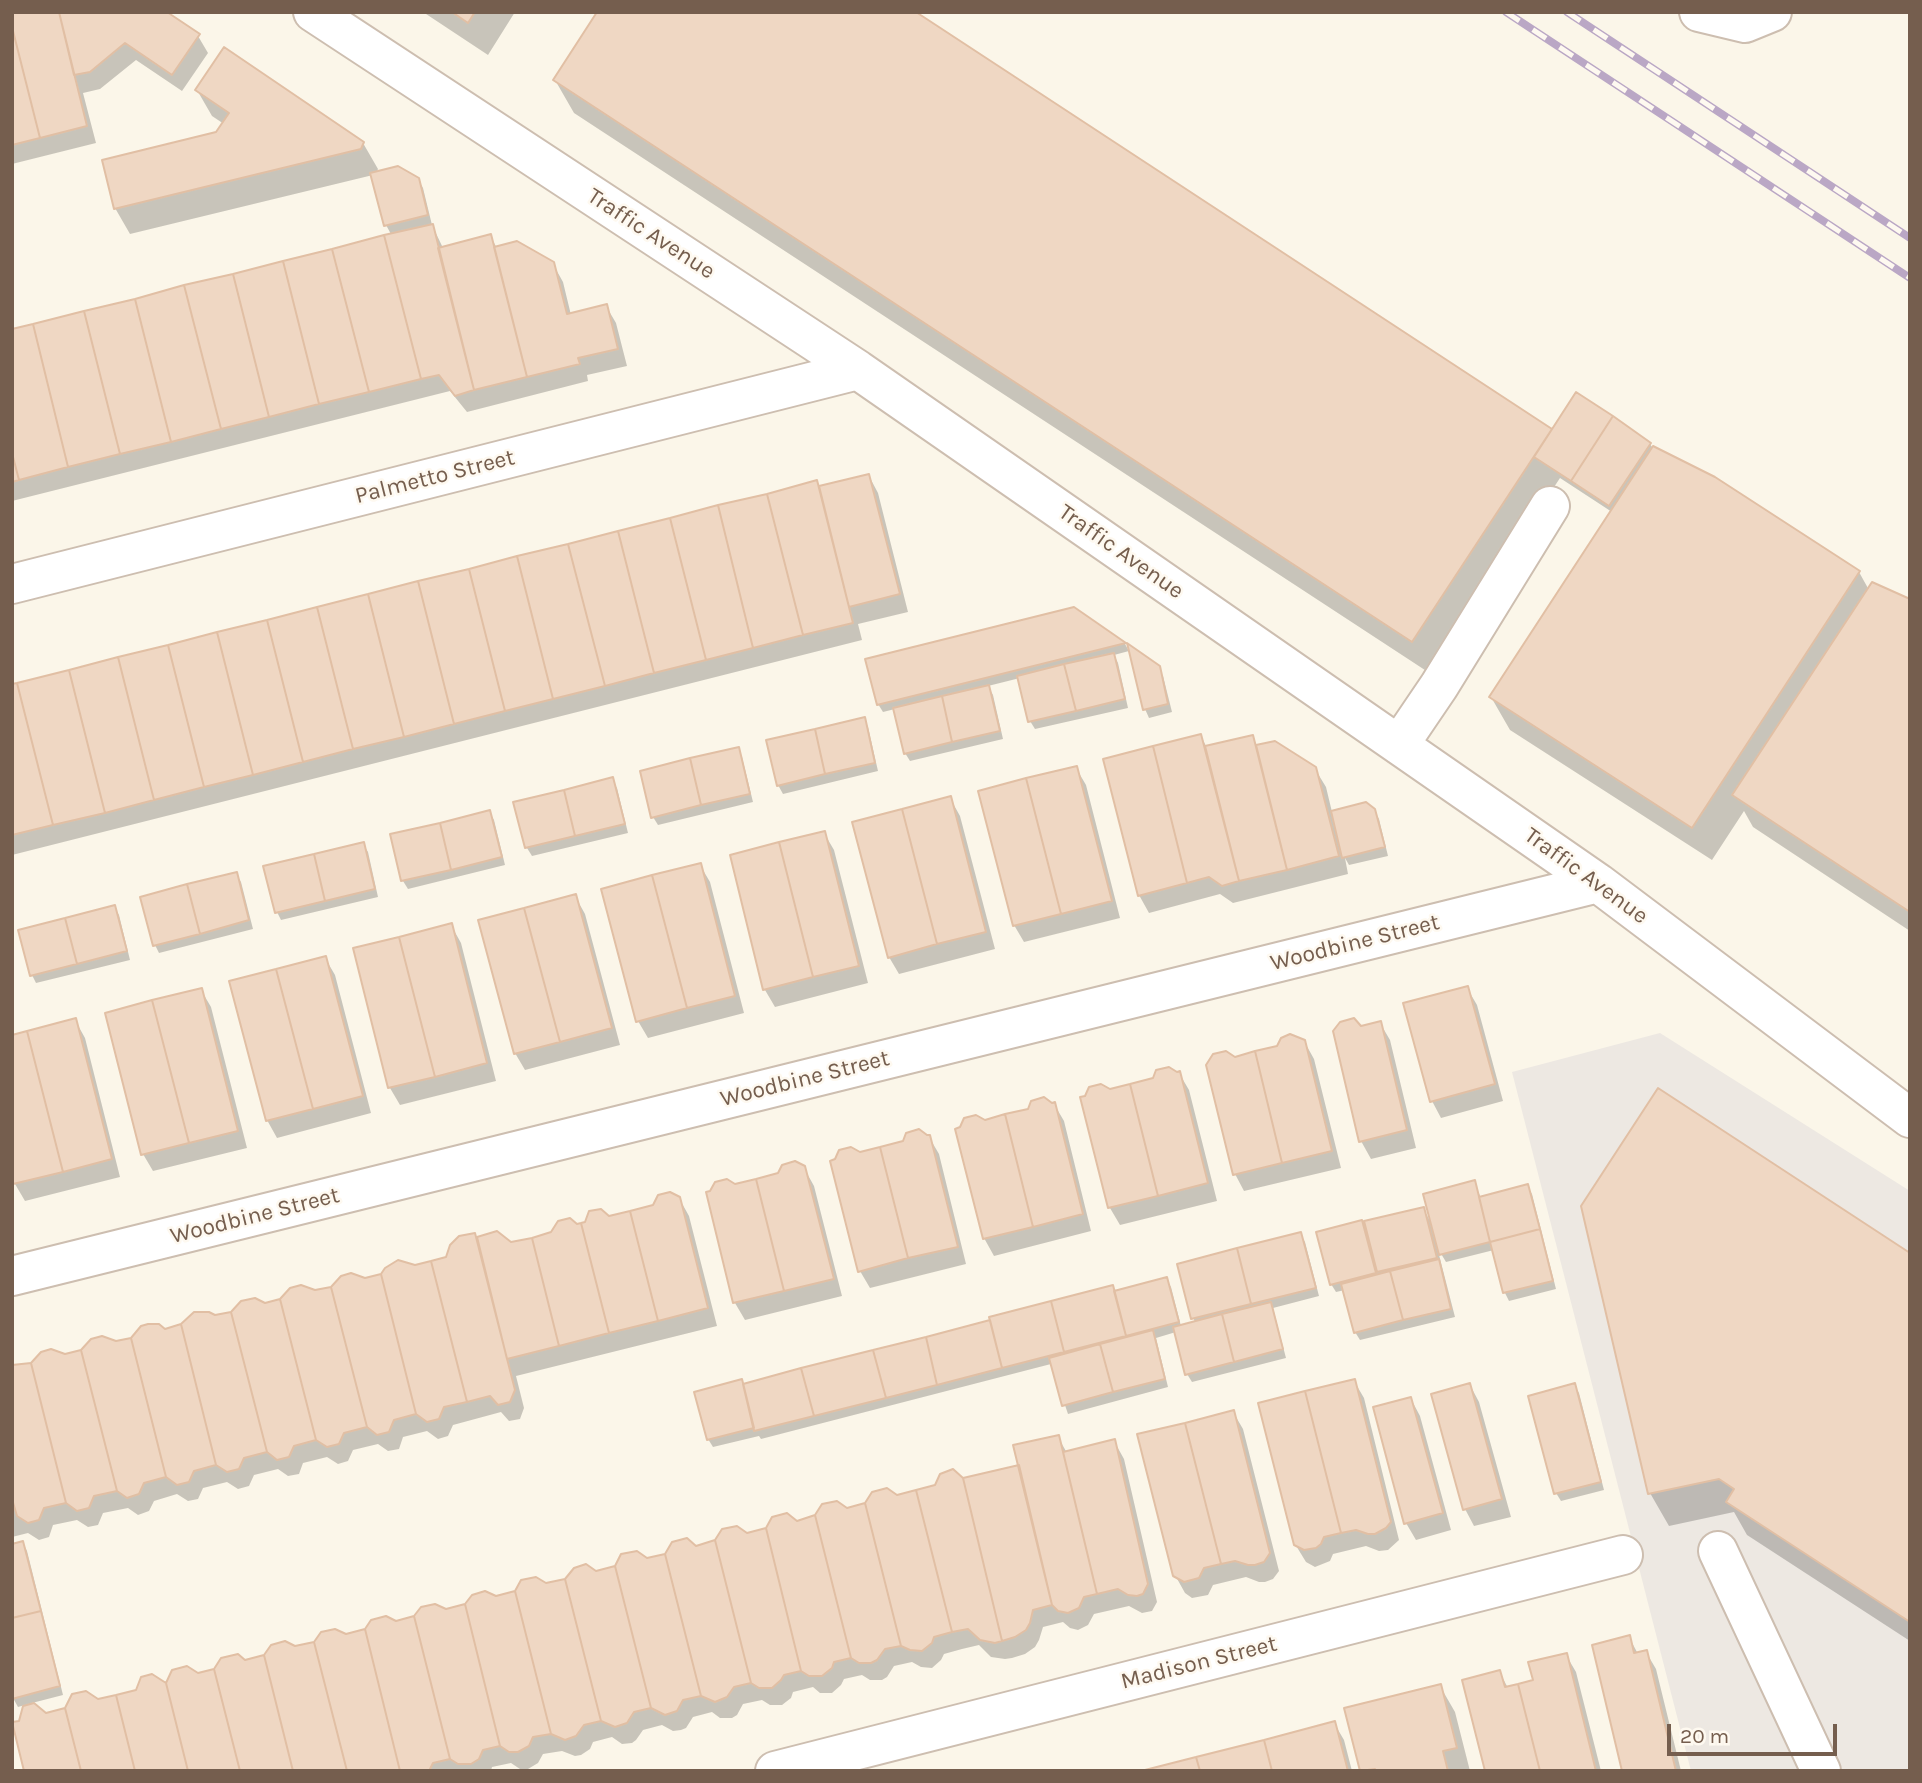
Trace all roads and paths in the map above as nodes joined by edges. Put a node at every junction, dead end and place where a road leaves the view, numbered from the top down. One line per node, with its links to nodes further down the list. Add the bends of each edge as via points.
1 (313, 12): 4 (street, Traffic Avenue)
2 (1699, 12): 3 (street, via 1745,23)
3 (1772, 12)
4 (858, 370): 6 (street, Palmetto Street); 7 (street, Traffic Avenue)
5 (1550, 506): 7 (street)
6 (12, 584)
7 (1399, 745): 8 (street, Traffic Avenue)
8 (1598, 883): 9 (street, Traffic Avenue); 10 (street, Woodbine Street)
9 (1906, 1115)
10 (12, 1276)
11 (1718, 1551): 14 (street)
12 (1623, 1555): 13 (street, Madison Street)
13 (775, 1771)
14 (1821, 1771)

